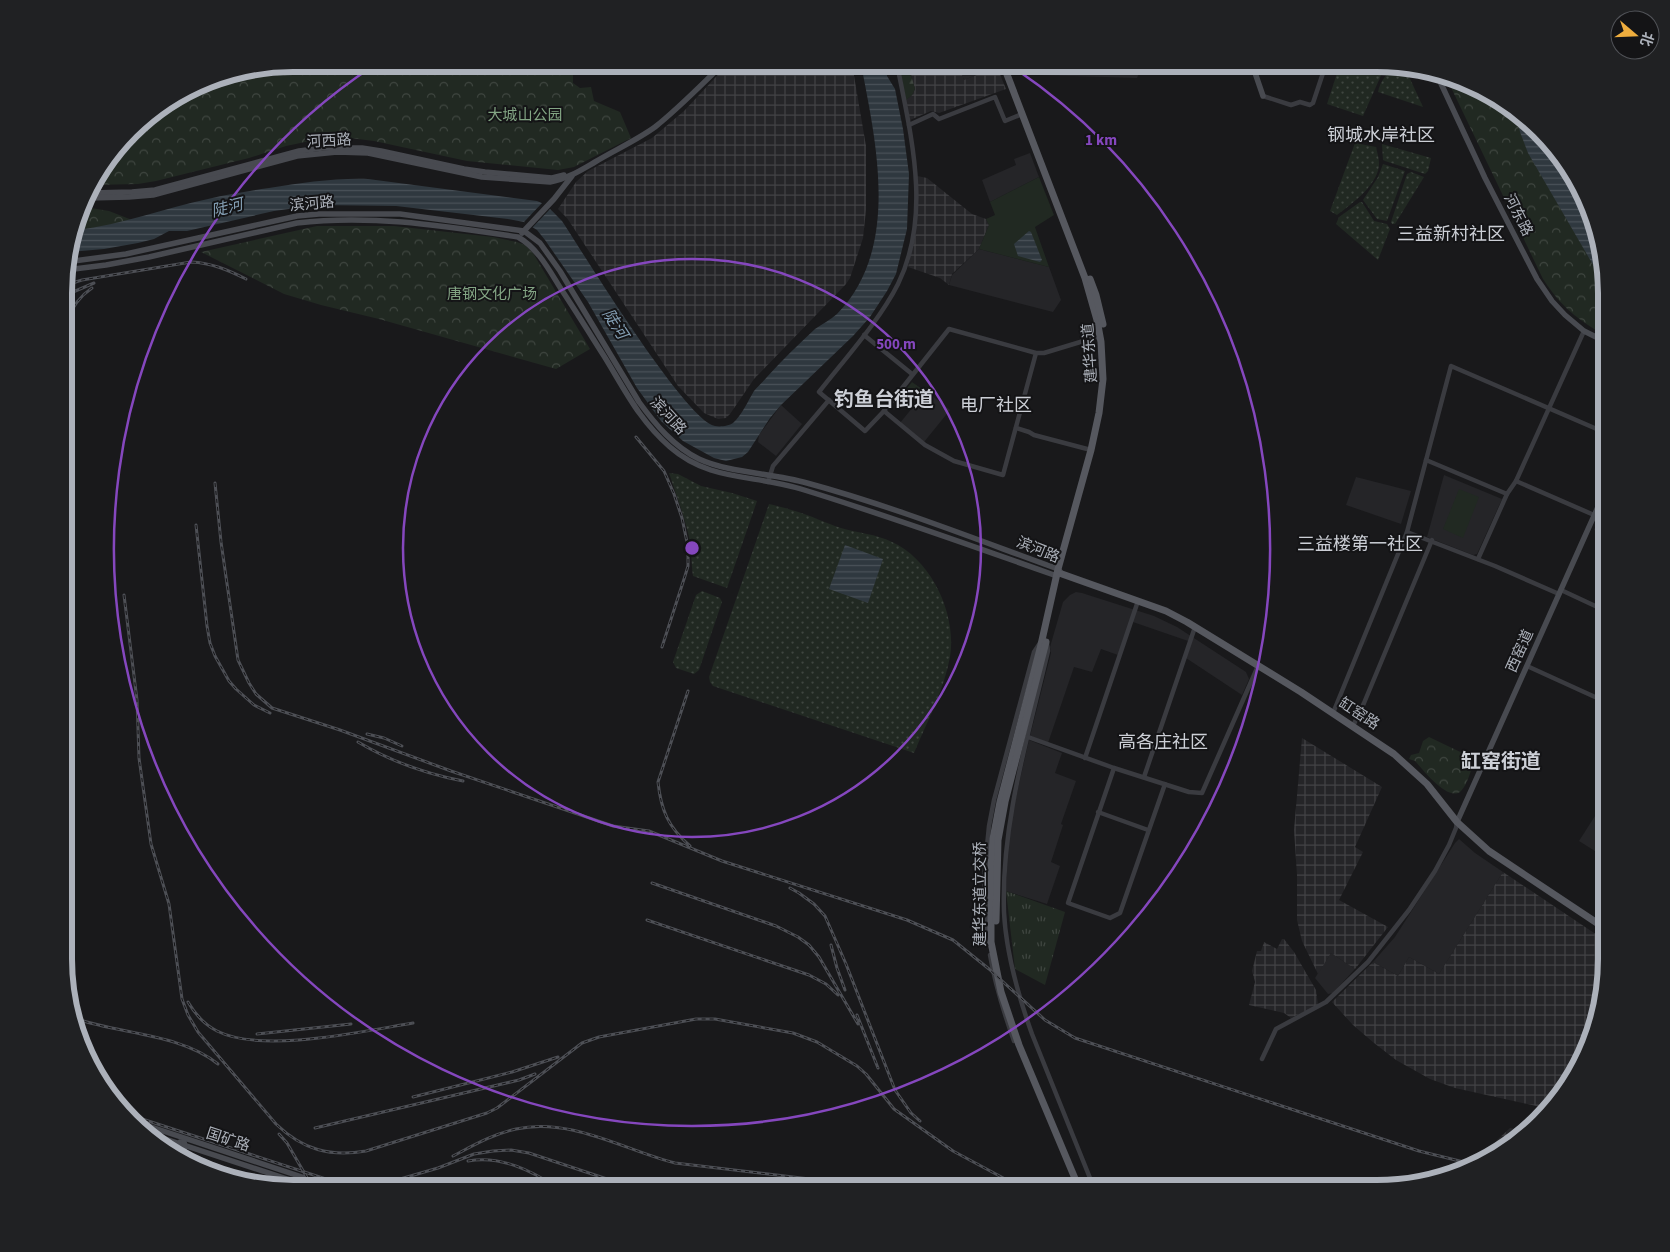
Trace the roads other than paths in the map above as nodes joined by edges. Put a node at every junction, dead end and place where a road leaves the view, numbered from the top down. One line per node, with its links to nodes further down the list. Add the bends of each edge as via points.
1 (715, 72): 11 (main road, 河西路, via 655,126)
2 (899, 72): 10 (street)
3 (1006, 72): 9 (main road, 建华东道)
4 (1011, 72): 40 (main road, 建华东道, via 1096,295 1106,343 1107,379 1099,432)
5 (1255, 72): 8 (main road)
6 (1323, 72): 8 (street, via 1310,105 1300,102 1291,105)
7 (1440, 82): 18 (main road, 河东路, via 1537,279 1552,301)
8 (1263, 96)
9 (1022, 114): 10 (street, via 1005,121 995,97 939,119 933,114); 20 (main road, 建华东道, via 1085,278)
10 (909, 125): 19 (street, via 916,205 912,244 898,286)
11 (573, 174): 12 (main road, 河西路, via 552,178 464,170 382,150 336,147 299,152 155,190); 13 (main road, 河西路, via 550,182 482,177 368,153 337,152 297,156 153,195); 14 (main road)
12 (97, 193)
13 (94, 198)
14 (525, 229): 15 (main road); 16 (main road, 滨河路, via 400,214 319,214 297,216 126,254); 31 (main road, 滨河路, via 540,243 560,271 638,402 660,428 683,449 712,465)
15 (518, 237): 17 (main road, 滨河路, via 402,221 308,221 149,257); 33 (main road, 滨河路, via 529,244 544,263 635,410 669,446 694,464 711,471)
16 (75, 261)
17 (74, 269)
18 (1584, 331): 21 (main road, 河东路); 25 (street)
19 (864, 335): 23 (street); 24 (street, via 819,392)
20 (1100, 336): 22 (street); 29 (main road, 建华东道, via 1103,379)
21 (1598, 338)
22 (1036, 353): 23 (street, via 948,329); 27 (street)
23 (912, 374): 26 (street)
24 (829, 400): 26 (street, via 865,431); 31 (street, via 773,466)
25 (1550, 408): 28 (street); 30 (street, via 1451,366); 32 (street)
26 (884, 411): 27 (street, via 925,445 954,461 1003,475)
27 (1016, 428): 29 (street)
28 (1598, 429)
29 (1091, 450): 40 (main road, 建华东道)
30 (1426, 460): 34 (street); 37 (street)
31 (770, 475): 33 (street); 40 (main road, 滨河路, via 808,483 874,504)
32 (1516, 481): 34 (street); 36 (street)
33 (768, 482): 40 (main road, 滨河路, via 872,510)
34 (1506, 494): 39 (street)
35 (1598, 506): 36 (main road, 西窑道)
36 (1594, 515): 41 (main road, 西窑道)
37 (1407, 532): 38 (street); 50 (street)
38 (1432, 540): 39 (street); 51 (street)
39 (1478, 559): 41 (street)
40 (1059, 573): 42 (main road, 缸窑路); 45 (main road, 建华东道)
41 (1560, 592): 43 (street); 48 (main road, 西窑道)
42 (1138, 601): 44 (main road, 缸窑路, via 1166,611); 53 (street)
43 (1598, 608)
44 (1195, 627): 47 (main road, 缸窑路); 55 (street)
45 (1044, 640): 46 (main road, 建华东道); 52 (street, via 1048,651); 68 (street, via 1034,652 994,800 985,860 985,910 994,979 1004,1013)
46 (1042, 650): 69 (main road, 建华东道立交桥, via 1000,802 993,839 991,942 1001,992 1019,1045); 70 (main road, 建华东道立交桥, via 998,840 996,943 1005,991 1023,1045)
47 (1258, 666): 50 (main road, 缸窑路); 56 (street, via 1202,793)
48 (1528, 666): 49 (street); 58 (main road, 西窑道)
49 (1598, 698)
50 (1333, 713): 51 (main road, 缸窑路)
51 (1353, 726): 58 (main road, 缸窑路, via 1394,754 1427,784)
52 (1028, 737): 53 (street); 71 (street, via 1007,841 1004,914 1018,990 1032,1034)
53 (1086, 758): 54 (street)
54 (1114, 768): 55 (street); 57 (street)
55 (1144, 777): 56 (street)
56 (1165, 784): 59 (street)
57 (1098, 812): 59 (street); 59 (street, via 1068,903 1110,918 1120,913)
58 (1456, 822): 60 (main road, 缸窑路, via 1488,850); 61 (street, via 1449,845 1435,871 1368,962 1326,1002 1276,1029)
59 (1148, 830)
60 (1598, 924)
61 (1262, 1059)
62 (154, 1130): 64 (main road, 国矿路)
63 (164, 1137): 64 (main road, 国矿路)
64 (182, 1142): 65 (main road); 66 (main road); 67 (main road, 国矿路)
65 (179, 1147)
66 (182, 1149)
67 (307, 1180)
68 (1074, 1180)
69 (1075, 1180)
70 (1081, 1180)
71 (1091, 1180)

